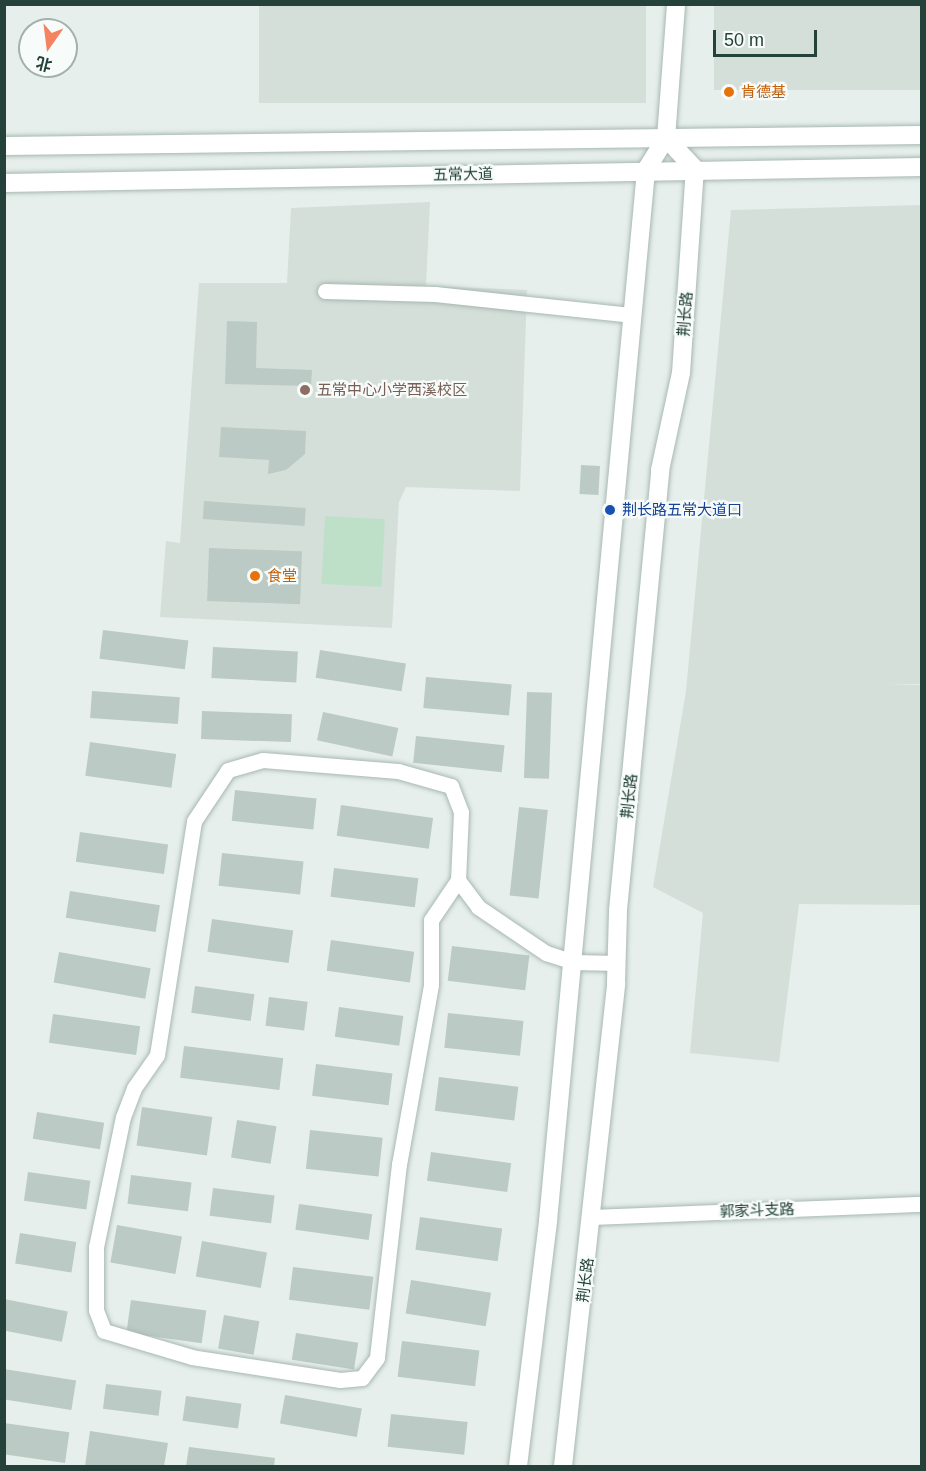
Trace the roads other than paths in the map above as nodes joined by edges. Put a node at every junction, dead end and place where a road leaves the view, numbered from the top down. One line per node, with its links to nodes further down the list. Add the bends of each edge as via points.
1 (676, 4): 3 (main road)
2 (921, 135): 3 (main road)
3 (666, 138): 4 (main road); 6 (main road); 7 (main road)
4 (4, 146)
5 (921, 167): 7 (main road, 五常大道)
6 (646, 170): 7 (main road, 五常大道); 8 (main road, 五常大道); 10 (main road)
7 (695, 170): 13 (main road, 荆长路, via 681,373 660,470)
8 (4, 183)
9 (325, 291): 10 (street, via 435,294)
10 (633, 315): 12 (main road)
11 (458, 880): 11 (street, via 461,812 451,786 398,771 263,760 228,770 194,821 157,1055 134,1088 123,1118 96,1247 96,1310 104,1331 192,1357 340,1380 362,1378 377,1358 399,1164 431,985 431,920); 12 (street, via 478,907 516,936)
12 (573, 962): 13 (street); 16 (main road)
13 (617, 963): 15 (main road, 荆长路)
14 (921, 1204): 15 (street, 郭家斗支路)
15 (593, 1217): 17 (main road, 荆长路)
16 (518, 1467)
17 (562, 1467)

